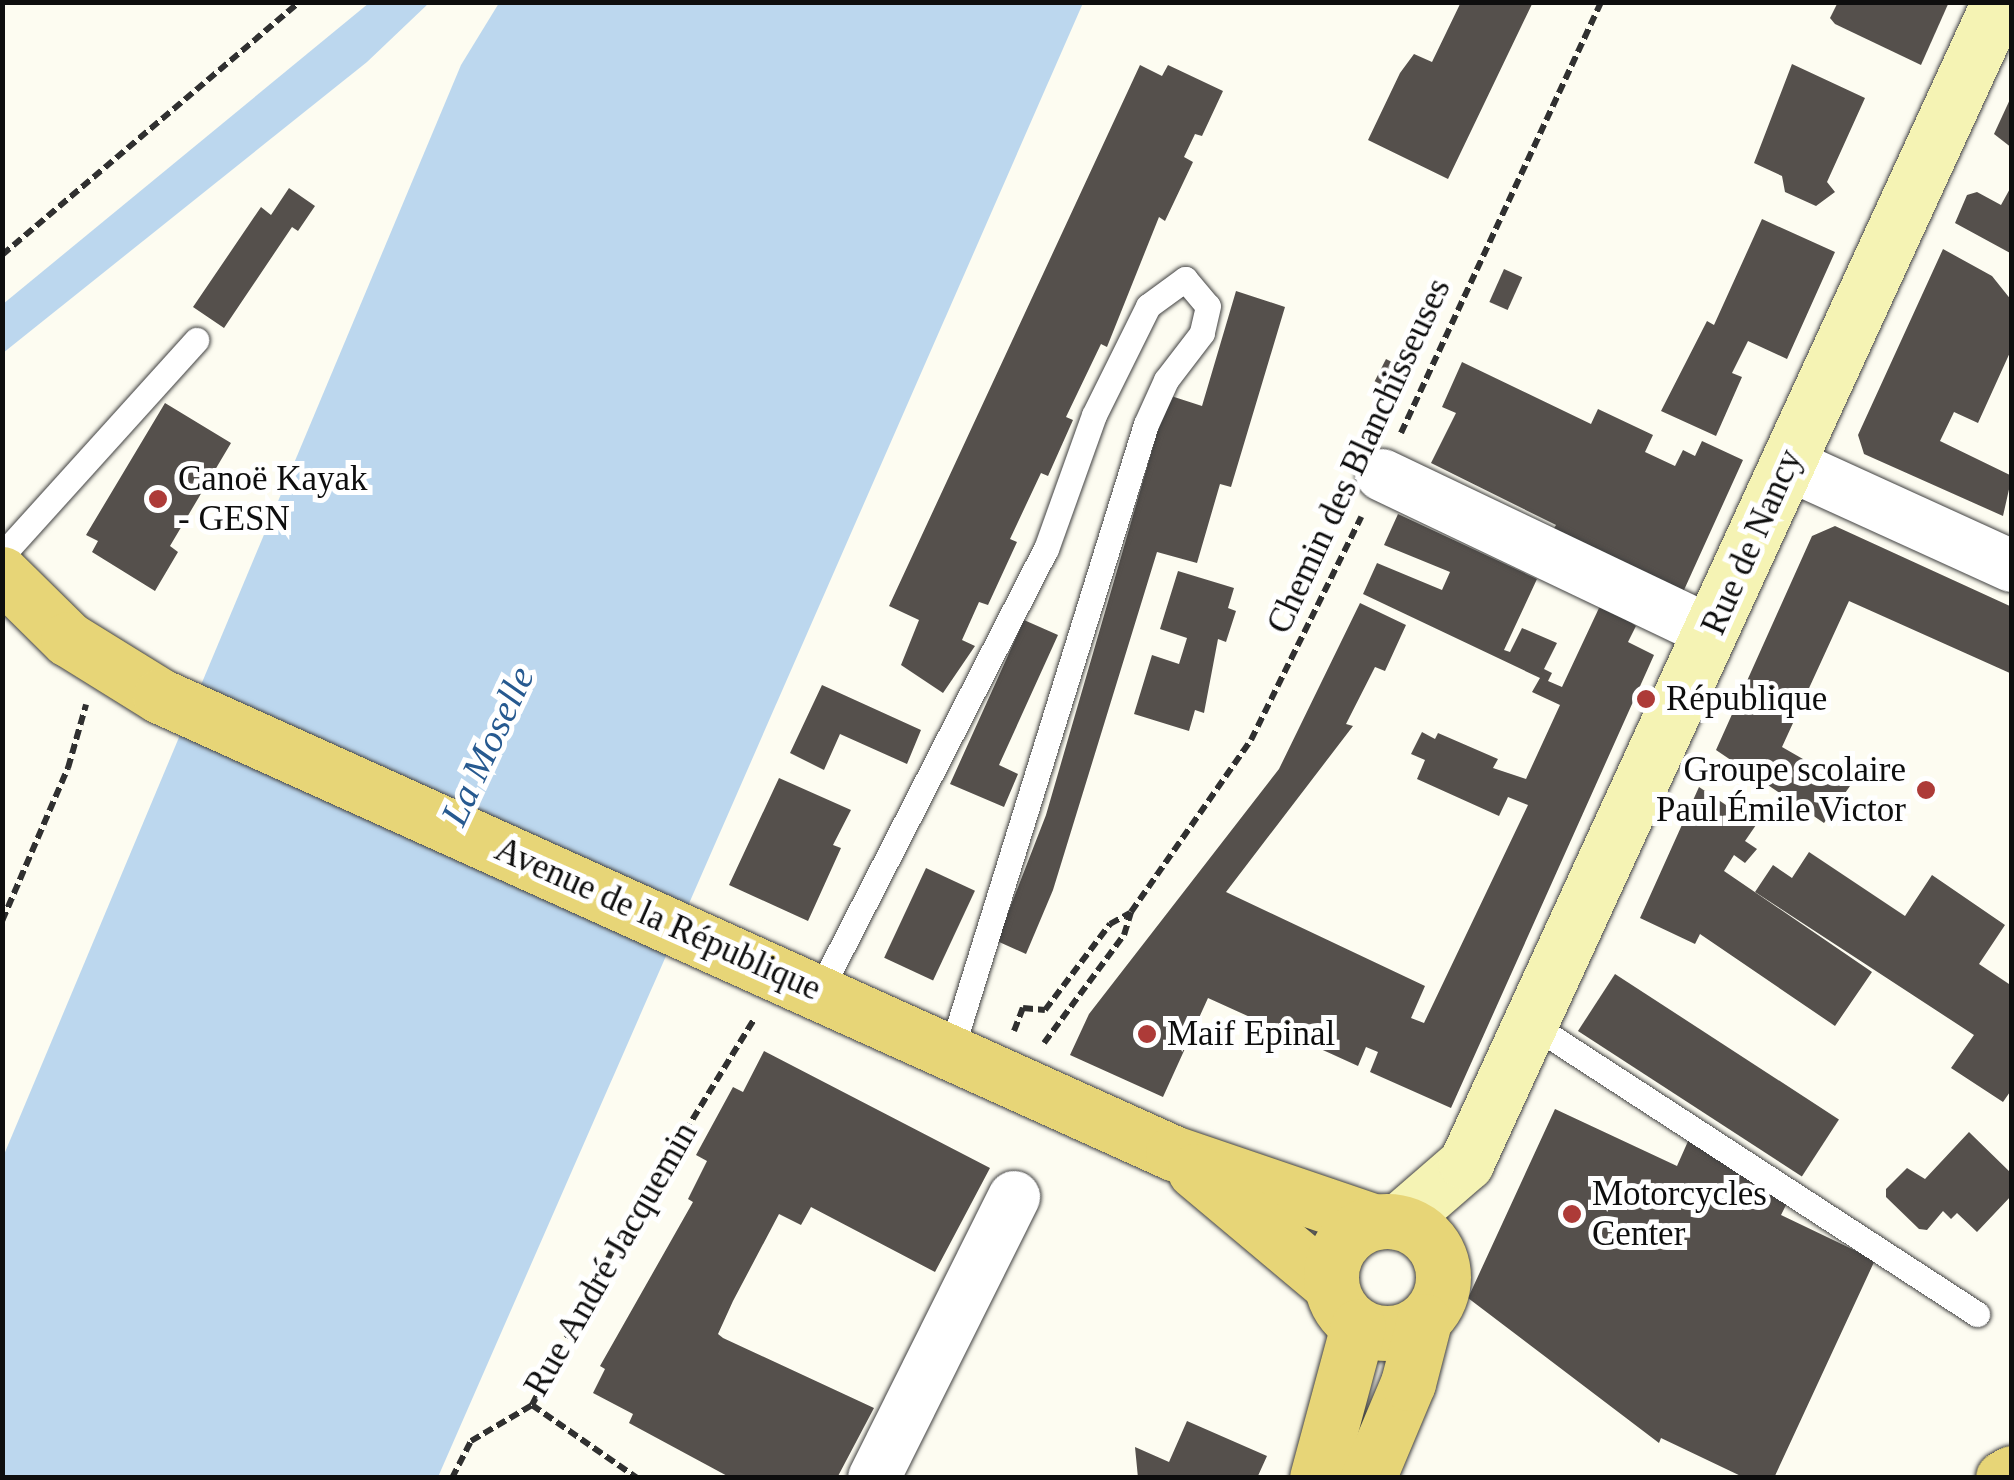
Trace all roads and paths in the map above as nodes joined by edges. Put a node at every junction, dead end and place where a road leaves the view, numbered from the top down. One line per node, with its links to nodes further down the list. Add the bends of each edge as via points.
1 (298, 2): 4 (path)
2 (1601, 2): 7 (path, Chemin des Blanchisseuses)
3 (1999, 2): 6 (main road, Rue de Nancy)
4 (2, 255)
5 (196, 340): 8 (lane)
6 (1788, 464): 9 (street); 11 (main road, Rue de Nancy)
7 (1382, 475): 11 (street); 13 (path, Chemin des Blanchisseuses, via 1251,740)
8 (2, 555)
9 (2012, 566)
10 (2, 574): 15 (main road, Avenue de la République, via 99,662 160,696)
11 (1711, 632): 17 (main road, Rue de Nancy)
12 (88, 699): 14 (path, via 68,768)
13 (1131, 912): 18 (path, Chemin des Blanchisseuses, via 1124,935); 18 (path, Chemin des Blanchisseuses, via 1110,924 1044,1010 1023,1008)
14 (2, 921)
15 (820, 992): 18 (main road, Avenue de la République); 18 (lane, via 1046,548 1094,416 1148,306 1185,279 1208,306 1202,333 1166,380 1146,424)
16 (752, 1022): 25 (path, Rue André Jacquemin, via 614,1247)
17 (1533, 1025): 21 (main road, Rue de Nancy, via 1466,1163); 23 (lane)
18 (996, 1057): 19 (main road, Avenue de la République)
19 (1173, 1154): 21 (main road, Avenue de la République); 22 (main road, Avenue de la République)
20 (1014, 1197): 29 (street)
21 (1387, 1222): 22 (main road, via 1346,1238 1336,1252); 24 (main road, via 1429,1239 1444,1272)
22 (1345, 1306): 24 (main road, via 1392,1334); 30 (main road)
23 (1978, 1314)
24 (1424, 1321): 31 (main road, via 1408,1383)
25 (532, 1404): 27 (path, Rue André Jacquemin, via 470,1441); 28 (path)
26 (2012, 1473): 32 (main road)
27 (452, 1478)
28 (637, 1478)
29 (874, 1478)
30 (1318, 1478)
31 (1368, 1478)
32 (2003, 1478)

